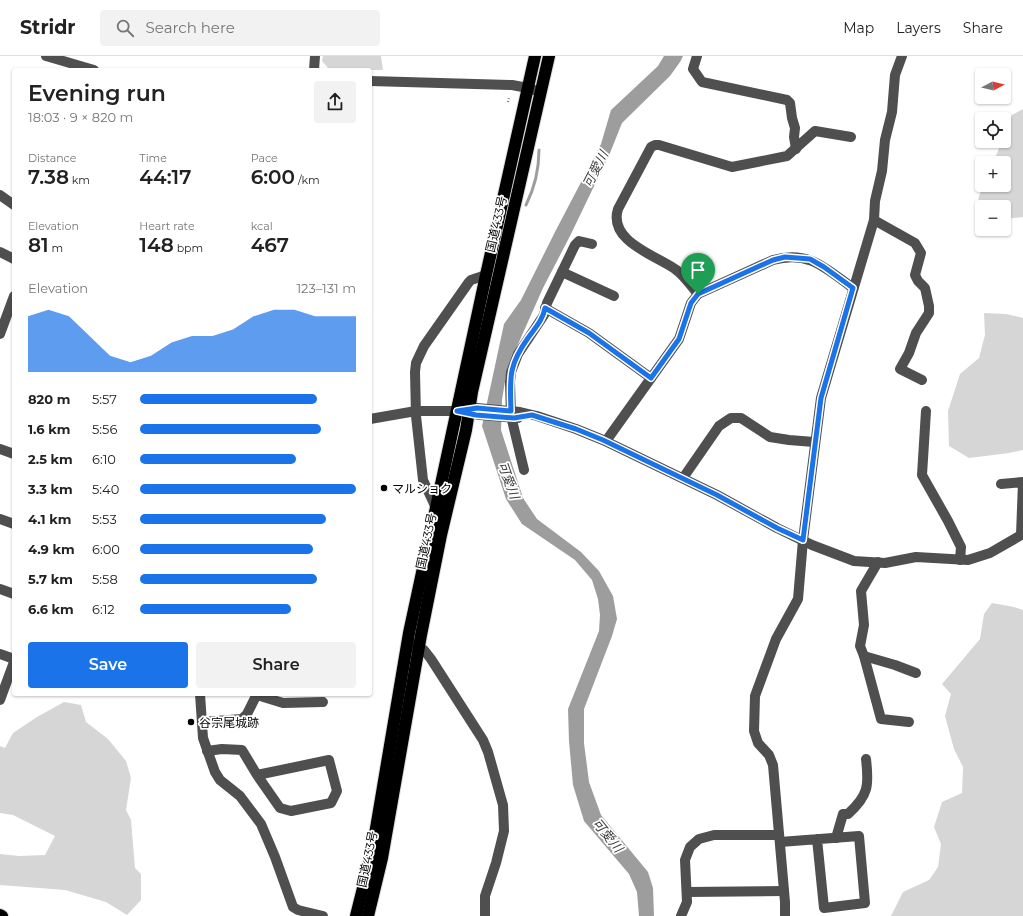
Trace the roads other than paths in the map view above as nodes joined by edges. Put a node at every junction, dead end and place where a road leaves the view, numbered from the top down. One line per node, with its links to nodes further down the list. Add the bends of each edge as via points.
1 (46, 56): 7 (street)
2 (314, 56): 8 (street)
3 (535, 56): 10 (highway, 国道433号)
4 (549, 56): 11 (highway, 国道433号)
5 (697, 56): 13 (street, via 693,69 702,82 787,100 790,103 795,128)
6 (902, 56): 16 (street, via 895,75 892,112 885,140)
7 (87, 68)
8 (314, 68)
9 (372, 81): 10 (street, via 512,85)
10 (528, 88): 11 (street); 21 (highway, 国道433号)
11 (540, 92): 31 (highway, 国道433号)
12 (851, 137): 13 (street, via 815,131)
13 (796, 149): 23 (street, via 787,156 732,167 659,145 648,150 618,209 616,223 629,242 675,269)
14 (0, 194): 15 (street)
15 (12, 203)
16 (874, 220): 22 (street); 29 (street, via 916,243 921,253 915,275 925,288 929,313 916,333 900,368)
17 (592, 244): 20 (street, via 577,242)
18 (0, 252): 19 (street)
19 (12, 258)
20 (562, 272): 24 (street); 26 (street)
21 (486, 275): 30 (street, via 470,280 420,354 415,372); 31 (highway, 国道433号)
22 (853, 288): 23 (street, via 810,259 785,257); 36 (street, via 821,398)
23 (698, 294): 28 (street, via 691,303 679,339)
24 (614, 296)
25 (12, 301): 27 (street)
26 (545, 308): 28 (street, via 589,333); 33 (street, via 543,316 513,363)
27 (0, 334)
28 (651, 378): 35 (street)
29 (922, 380)
30 (416, 411): 31 (street); 34 (street); 42 (street, via 423,480)
31 (471, 411): 33 (street); 42 (highway, 国道433号); 51 (highway, 国道433号)
32 (926, 411): 47 (street, via 922,475 961,547)
33 (509, 414): 35 (street, via 537,416); 39 (street)
34 (372, 419)
35 (606, 441): 40 (street)
36 (814, 442): 40 (street, via 770,437 740,418 731,418 718,426); 46 (street)
37 (0, 449): 38 (street)
38 (12, 453)
39 (524, 470)
40 (683, 478): 46 (street)
41 (1001, 484): 45 (street, via 1023,482)
42 (436, 508): 51 (highway, 国道433号)
43 (0, 519): 44 (street)
44 (12, 523)
45 (1022, 534): 47 (street, via 990,553)
46 (803, 540): 48 (street, via 852,560); 67 (street, via 798,600 776,639 755,696 754,731 758,743 773,765)
47 (960, 560): 48 (street, via 916,557)
48 (878, 562): 53 (street, via 861,591 864,625 860,646)
49 (0, 589): 50 (street)
50 (12, 593)
51 (413, 645): 73 (highway, 国道433号, via 372,852); 74 (highway, 国道433号, via 382,858); 75 (street, via 432,659 483,740 500,793 505,818 504,831 485,896)
52 (0, 654): 54 (street)
53 (864, 656): 56 (street); 63 (street, via 881,719)
54 (12, 659)
55 (12, 666): 60 (street)
56 (916, 673)
57 (200, 696): 62 (street)
58 (256, 696): 62 (street, via 242,719)
59 (263, 696): 61 (street, via 283,703)
60 (0, 700)
61 (323, 702)
62 (202, 722): 64 (street)
63 (909, 722)
64 (207, 751): 66 (street, via 242,750); 72 (street, via 216,775 240,796 261,824 292,907)
65 (866, 759): 68 (street, via 867,789 851,811 843,814)
66 (257, 775): 66 (street, via 280,808 291,811 331,803 337,791 329,760)
67 (780, 838): 69 (street); 70 (street); 71 (street, via 714,835 699,839 690,847 685,860)
68 (836, 838): 69 (street); 69 (street, via 859,836 865,902 824,908)
69 (817, 839)
70 (784, 891): 71 (street); 77 (street)
71 (687, 892): 76 (street, via 687,902)
72 (323, 916)
73 (356, 916)
74 (368, 916)
75 (485, 916)
76 (681, 916)
77 (785, 916)

